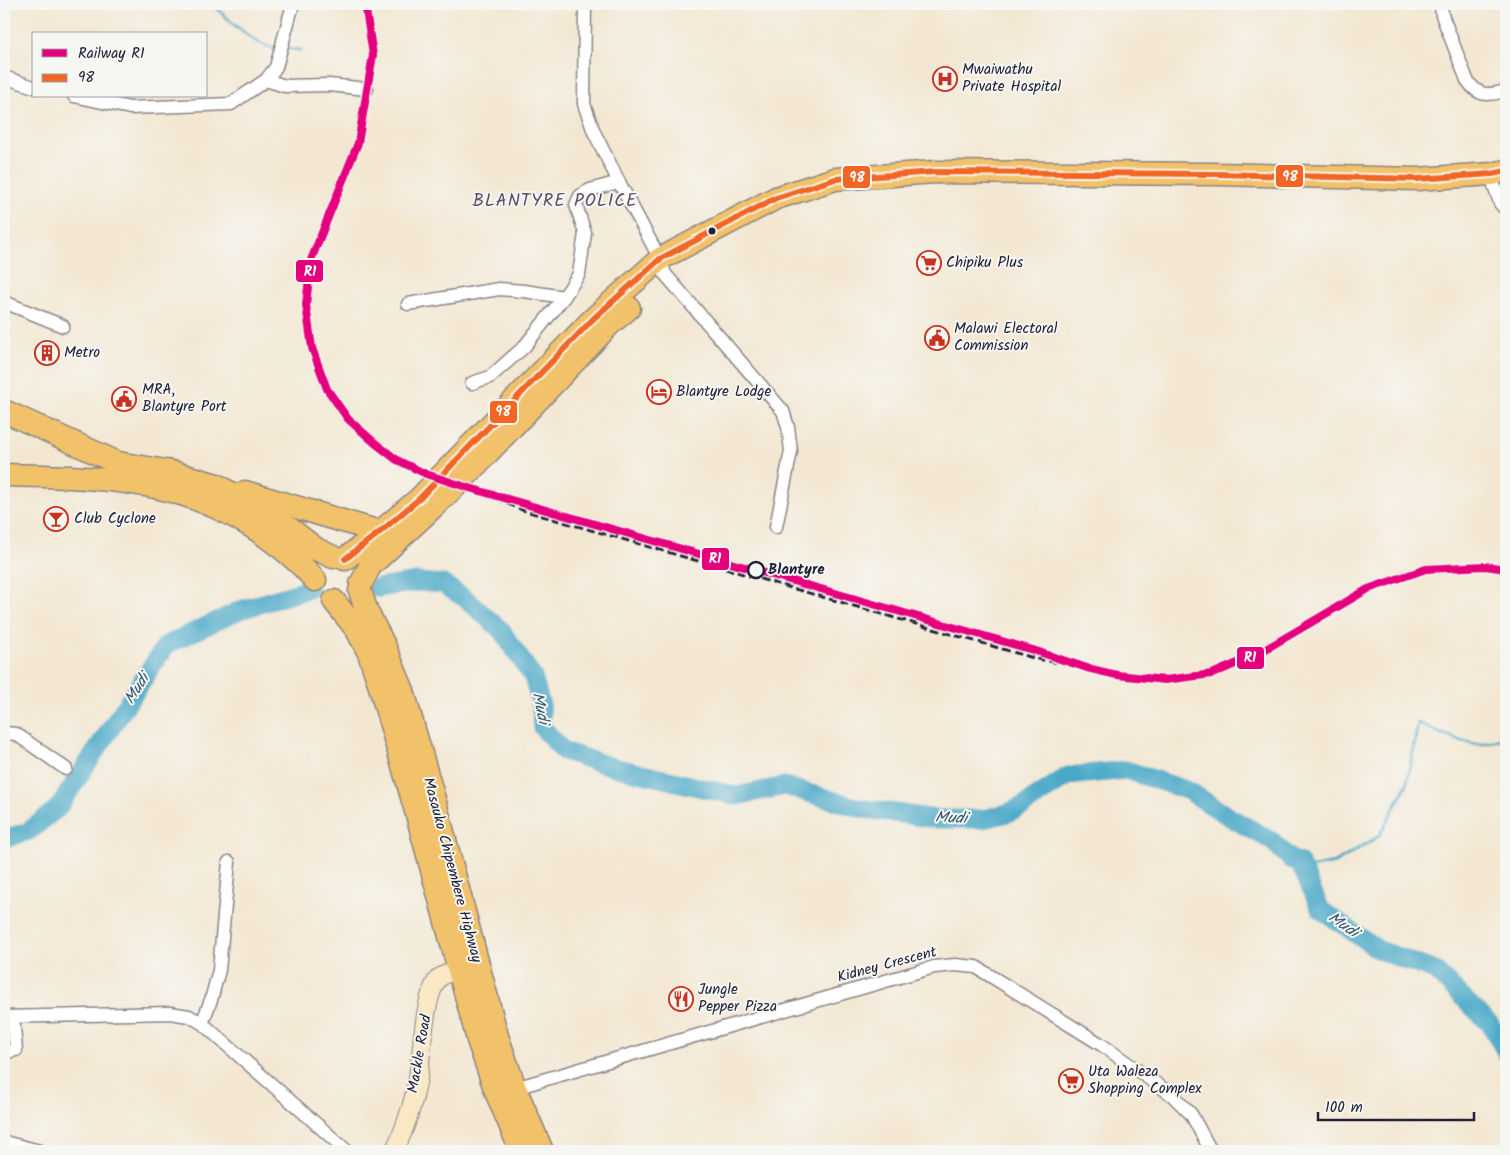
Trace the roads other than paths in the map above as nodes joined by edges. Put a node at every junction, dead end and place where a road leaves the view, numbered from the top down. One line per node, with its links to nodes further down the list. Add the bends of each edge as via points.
1 (292, 4): 5 (street, via 276,67)
2 (585, 4): 11 (street, via 584,104)
3 (1441, 4): 8 (street, via 1472,88 1480,94 1490,95)
4 (4, 77): 6 (street)
5 (266, 80): 7 (street, via 285,86 329,85); 9 (street, via 231,104 130,108)
6 (32, 86)
7 (367, 89)
8 (1506, 91)
9 (83, 98)
10 (1502, 178): 12 (street, via 1500,203); 13 (highway, via 1412,187 896,181 858,185 774,207)
11 (618, 182): 13 (street); 14 (street, via 580,196 576,205 585,233 579,274)
12 (1506, 210)
13 (663, 266): 22 (street, via 782,411 791,451); 23 (highway, via 593,319 419,499); 26 (highway, via 462,480 370,566)
14 (564, 298): 16 (street, via 500,290); 18 (street, via 524,347 490,377)
15 (4, 302): 17 (street)
16 (408, 304)
17 (63, 326)
18 (472, 383)
19 (4, 411): 21 (highway, via 118,463)
20 (4, 475): 25 (highway, via 118,480 176,491 252,526 302,565)
21 (217, 484): 23 (highway); 24 (highway, via 316,549)
22 (776, 527)
23 (380, 532): 24 (highway)
24 (339, 558): 25 (highway, via 328,557 319,564); 26 (highway, via 357,573)
25 (315, 580): 27 (highway)
26 (360, 588): 27 (highway, via 350,601); 35 (highway, Masauko Chipembere Highway, via 367,612 402,691 497,1036)
27 (334, 601): 31 (highway, Masauko Chipembere Highway, via 357,630 369,652)
28 (4, 734): 29 (street, via 16,734)
29 (66, 768)
30 (229, 862): 33 (street, via 219,970)
31 (459, 969): 39 (street, Mackle Road, via 438,979 430,997 418,1079); 40 (highway, Masauko Chipembere Highway, via 478,1040)
32 (9, 1017): 33 (street, via 170,1013 189,1016); 34 (street, via 16,1050)
33 (202, 1023): 38 (street)
34 (4, 1053)
35 (515, 1088): 41 (highway, Masauko Chipembere Highway); 42 (street, Kidney Crescent, via 934,967 967,965 976,967 1085,1034 1172,1095 1191,1114)
36 (4, 1142): 37 (street)
37 (40, 1151)
38 (347, 1151)
39 (394, 1151)
40 (521, 1151)
41 (542, 1151)
42 (1211, 1151)

